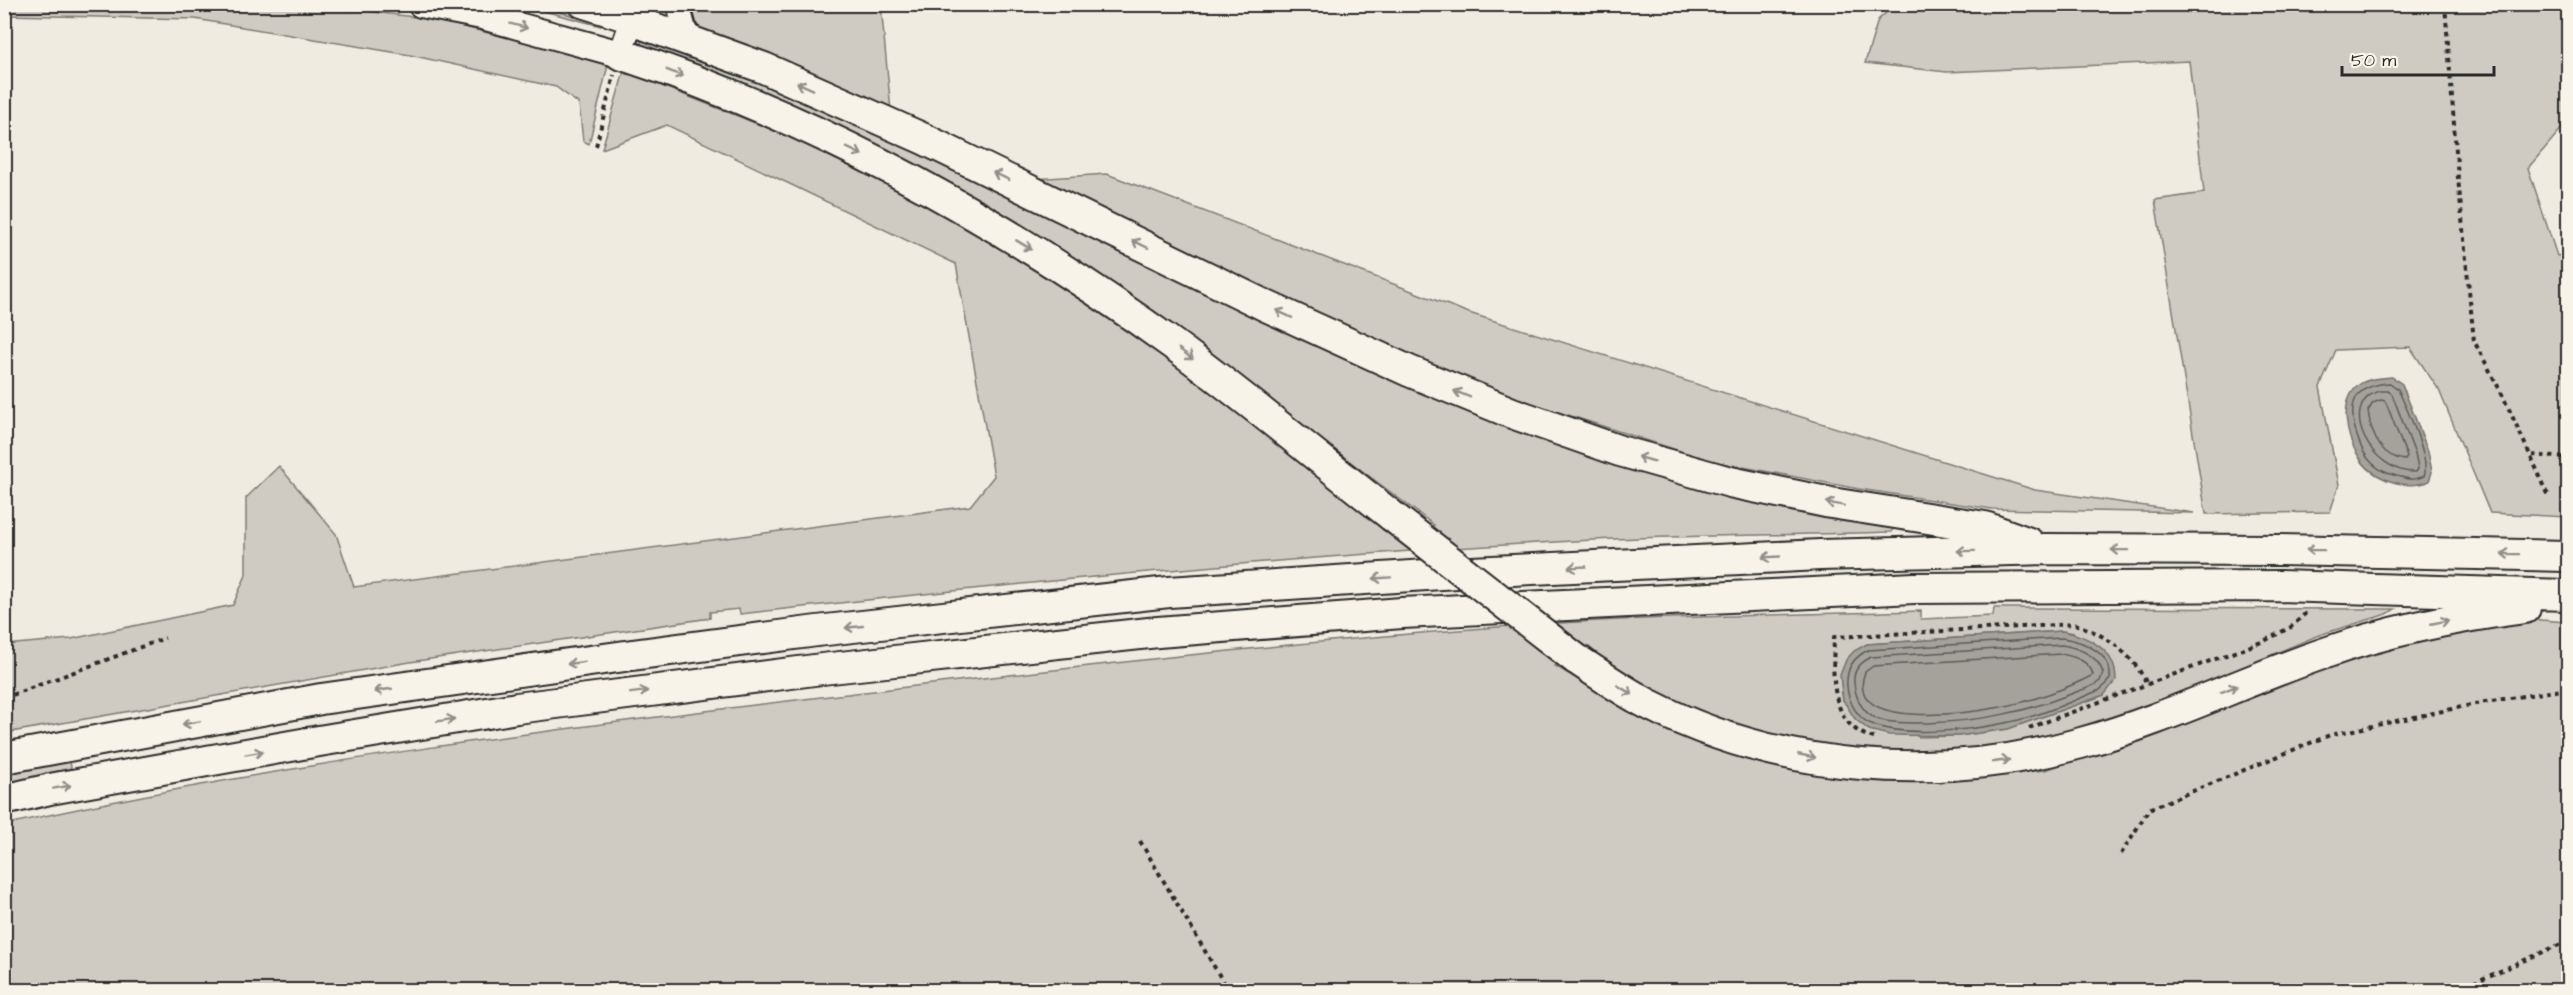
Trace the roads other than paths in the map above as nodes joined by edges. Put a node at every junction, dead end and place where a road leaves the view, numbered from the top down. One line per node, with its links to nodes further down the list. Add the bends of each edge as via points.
1 (421, 4): 6 (main road, one-way to 6, via 482,16)
2 (582, 4): 4 (main road)
3 (678, 4): 5 (main road, via 685,30)
4 (624, 10): 5 (highway); 6 (main road)
5 (693, 42): 7 (highway, one-way to 5, via 1985,527 1831,503 1730,482 1620,451 1512,413 1264,305 924,139 764,68)
6 (620, 54): 10 (highway, one-way to 10, bridge, via 805,127 909,180 1068,272 1174,345 1576,659 1650,705 1748,743 1841,762 1937,767 2005,760 2083,743 2383,634)
7 (2046, 549): 8 (highway, one-way to 7); 11 (highway, one-way to 11, via 1820,555 1472,572 1169,592 817,631 517,671 321,699)
8 (2568, 556)
9 (2568, 595): 12 (highway, one-way to 9, via 516,708 1158,632 1402,613 1914,588 2326,588)
10 (2568, 602)
11 (4, 758)
12 (4, 800)

